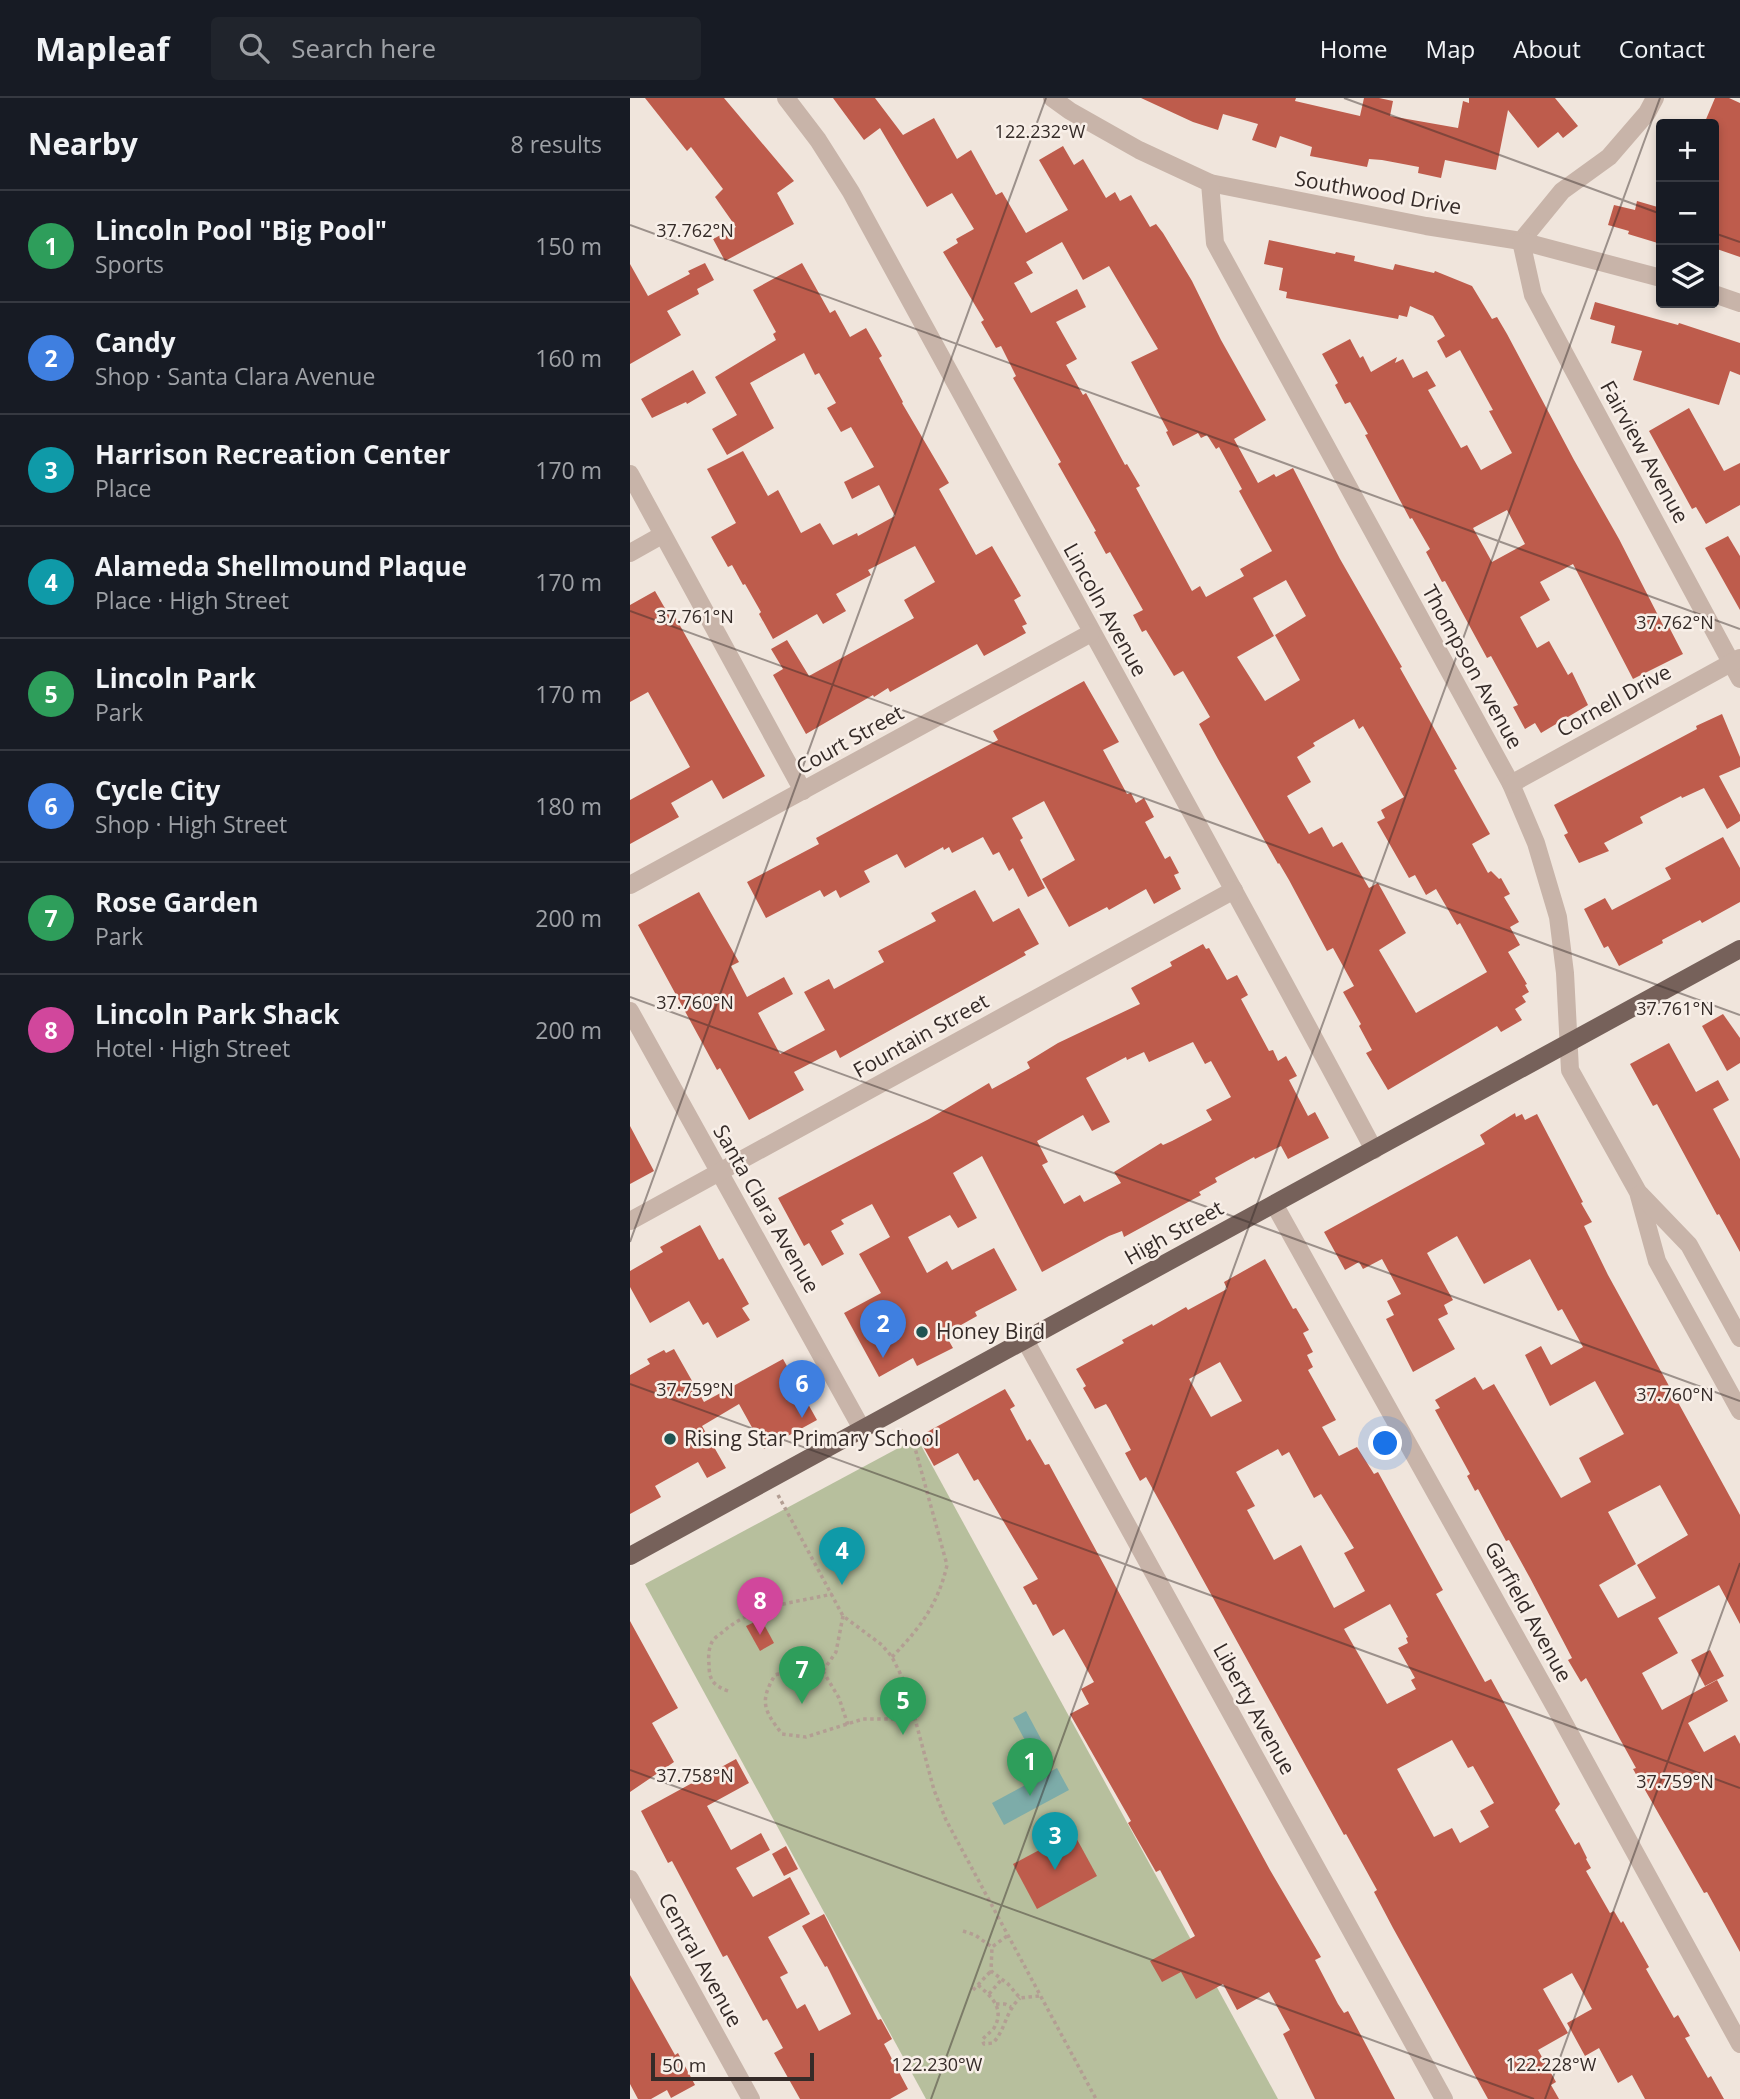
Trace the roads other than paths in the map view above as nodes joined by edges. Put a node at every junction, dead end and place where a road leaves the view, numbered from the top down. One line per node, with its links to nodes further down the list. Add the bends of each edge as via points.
1 (786, 98): 12 (street, Lincoln Avenue, via 851,192)
2 (1052, 98): 4 (street, Southwood Drive, via 1139,150)
3 (1655, 98): 5 (street, via 1609,157 1562,191)
4 (1210, 183): 5 (street, Southwood Drive); 15 (street, Thompson Avenue, via 1214,243)
5 (1521, 241): 6 (street, Southwood Drive); 13 (street, Fairview Avenue, via 1533,295)
6 (1656, 277)
7 (1719, 296): 8 (street)
8 (1740, 303)
9 (630, 474): 10 (street)
10 (662, 535): 11 (street); 16 (street)
11 (630, 553)
12 (1091, 633): 16 (street, Court Street); 18 (street, Lincoln Avenue)
13 (1736, 660): 14 (street, Fairview Avenue); 15 (street, Cornell Drive)
14 (1740, 679)
15 (1511, 784): 21 (street, Thompson Avenue, via 1536,843 1558,917)
16 (803, 792): 17 (street, Court Street)
17 (630, 885)
18 (1234, 890): 22 (street, Lincoln Avenue); 23 (street, Fountain Street)
19 (1740, 949): 21 (main road, High Street)
20 (630, 1011): 23 (street, Santa Clara Avenue)
21 (1568, 1042): 22 (main road, High Street); 24 (street, Thompson Avenue, via 1571,1074)
22 (1374, 1150): 25 (main road, High Street)
23 (719, 1173): 26 (street, Fountain Street); 30 (street, Santa Clara Avenue)
24 (1638, 1192): 27 (street, Thompson Avenue, via 1689,1245); 29 (street, Thompson Avenue, via 1657,1261)
25 (1275, 1204): 28 (main road, High Street); 33 (street, Garfield Avenue)
26 (630, 1221)
27 (1740, 1338)
28 (1025, 1340): 30 (main road, High Street); 35 (street, Liberty Avenue)
29 (1740, 1411)
30 (862, 1429): 31 (main road, High Street)
31 (630, 1556)
32 (630, 1879): 34 (street, Central Avenue)
33 (1740, 2044)
34 (751, 2099)
35 (1444, 2099)

